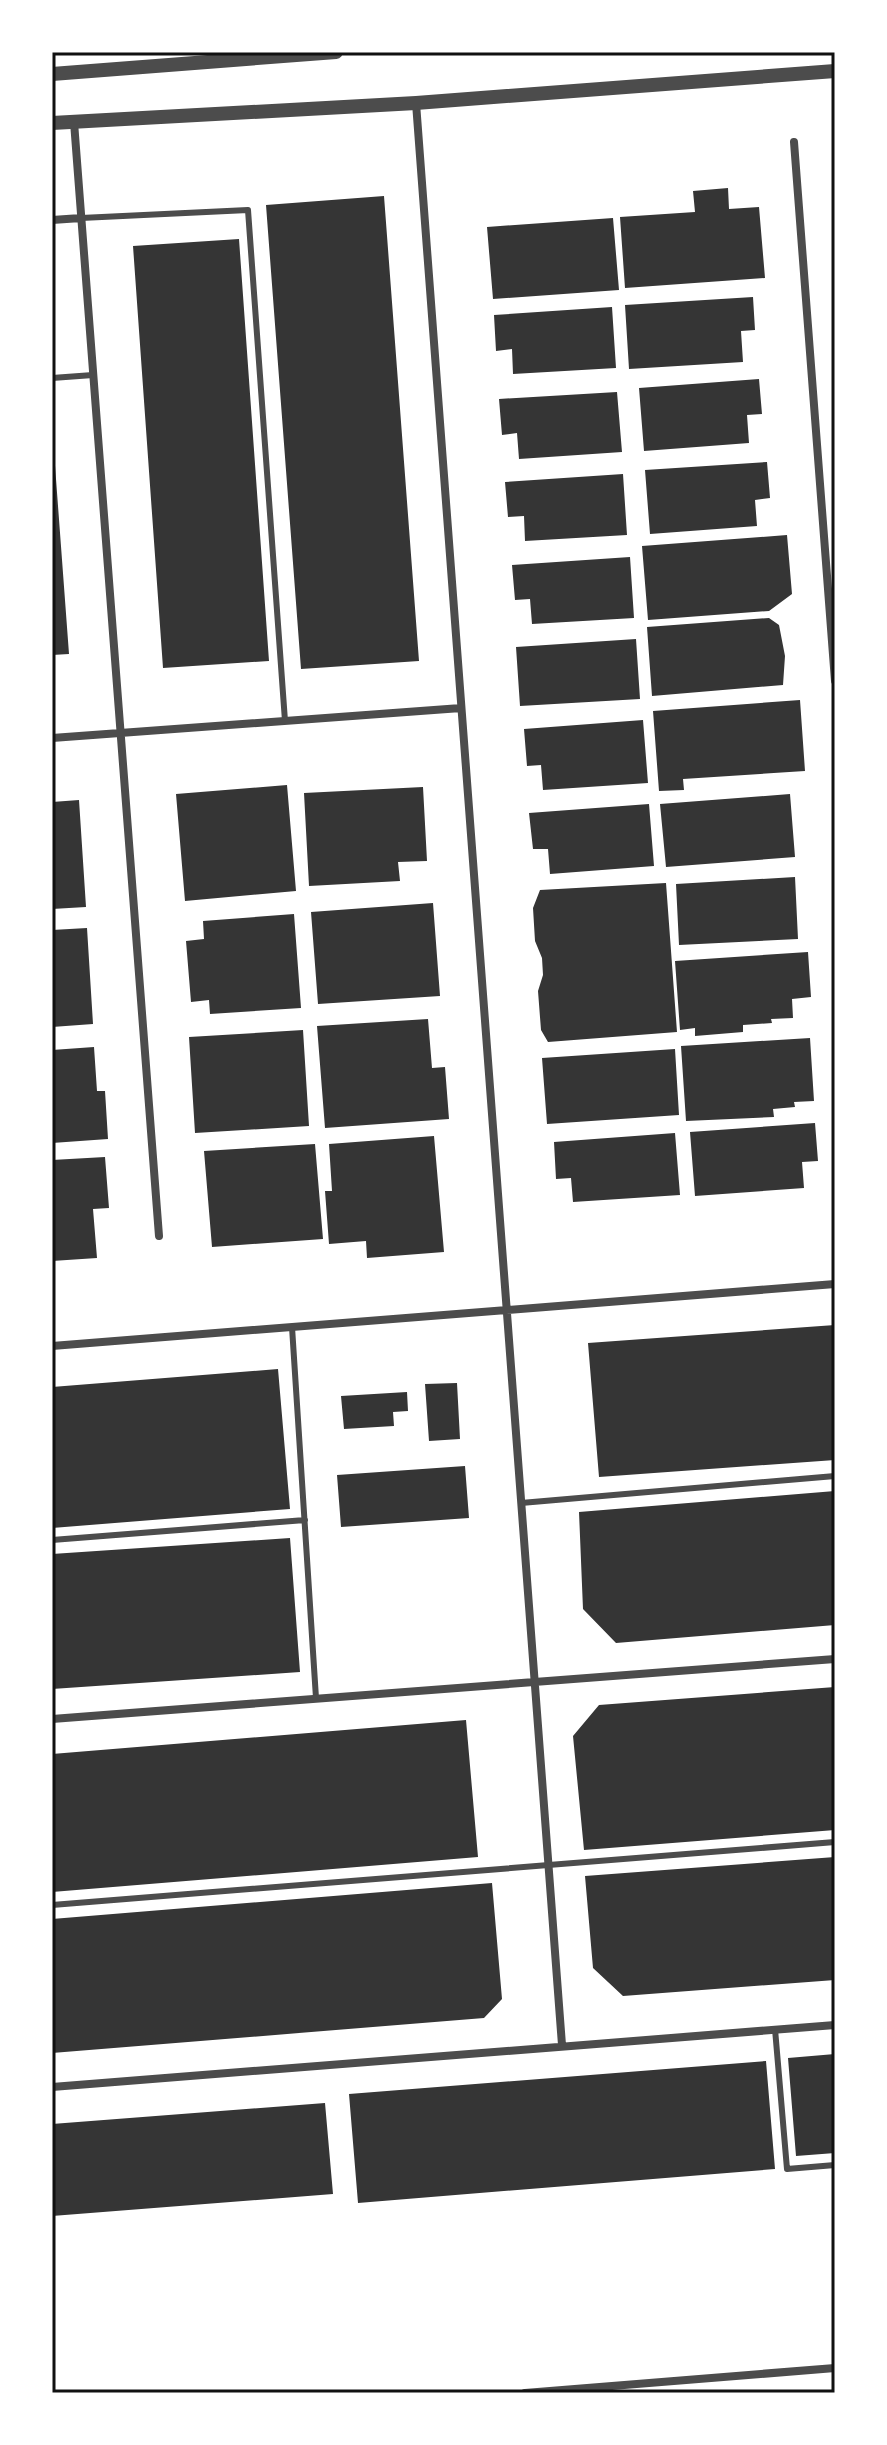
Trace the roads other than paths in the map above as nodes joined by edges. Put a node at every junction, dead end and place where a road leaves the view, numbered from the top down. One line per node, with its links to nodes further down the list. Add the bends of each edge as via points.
1 (330, 52): 2 (street); 4 (street)
2 (336, 52)
3 (835, 71): 5 (street)
4 (52, 74)
5 (416, 103): 6 (street); 16 (street)
6 (74, 122): 7 (street); 9 (street)
7 (52, 123)
8 (794, 142): 14 (street)
9 (81, 218): 10 (street); 11 (street); 17 (lane, via 248,210)
10 (52, 220)
11 (93, 375): 12 (lane); 18 (street)
12 (52, 378)
13 (835, 496): 14 (street)
14 (822, 497): 15 (street)
15 (835, 681)
16 (461, 708): 17 (street); 22 (street)
17 (285, 721): 18 (street)
18 (120, 733): 19 (street); 20 (street)
19 (52, 738)
20 (159, 1236)
21 (835, 1284): 22 (street)
22 (506, 1309): 23 (street); 26 (street)
23 (292, 1327): 24 (street); 27 (lane)
24 (52, 1346)
25 (835, 1476): 26 (lane)
26 (521, 1503): 30 (street)
27 (305, 1520): 28 (lane); 31 (lane)
28 (52, 1540)
29 (835, 1659): 30 (street)
30 (534, 1681): 31 (street); 34 (street)
31 (316, 1698): 32 (street)
32 (52, 1719)
33 (835, 1842): 34 (lane)
34 (548, 1865): 35 (lane); 38 (street)
35 (52, 1905)
36 (835, 2025): 37 (street)
37 (775, 2029): 38 (street); 40 (lane, via 787,2169)
38 (562, 2045): 39 (street)
39 (52, 2087)
40 (835, 2165)
41 (835, 2368): 42 (street)
42 (615, 2390): 43 (street)
43 (525, 2393)

